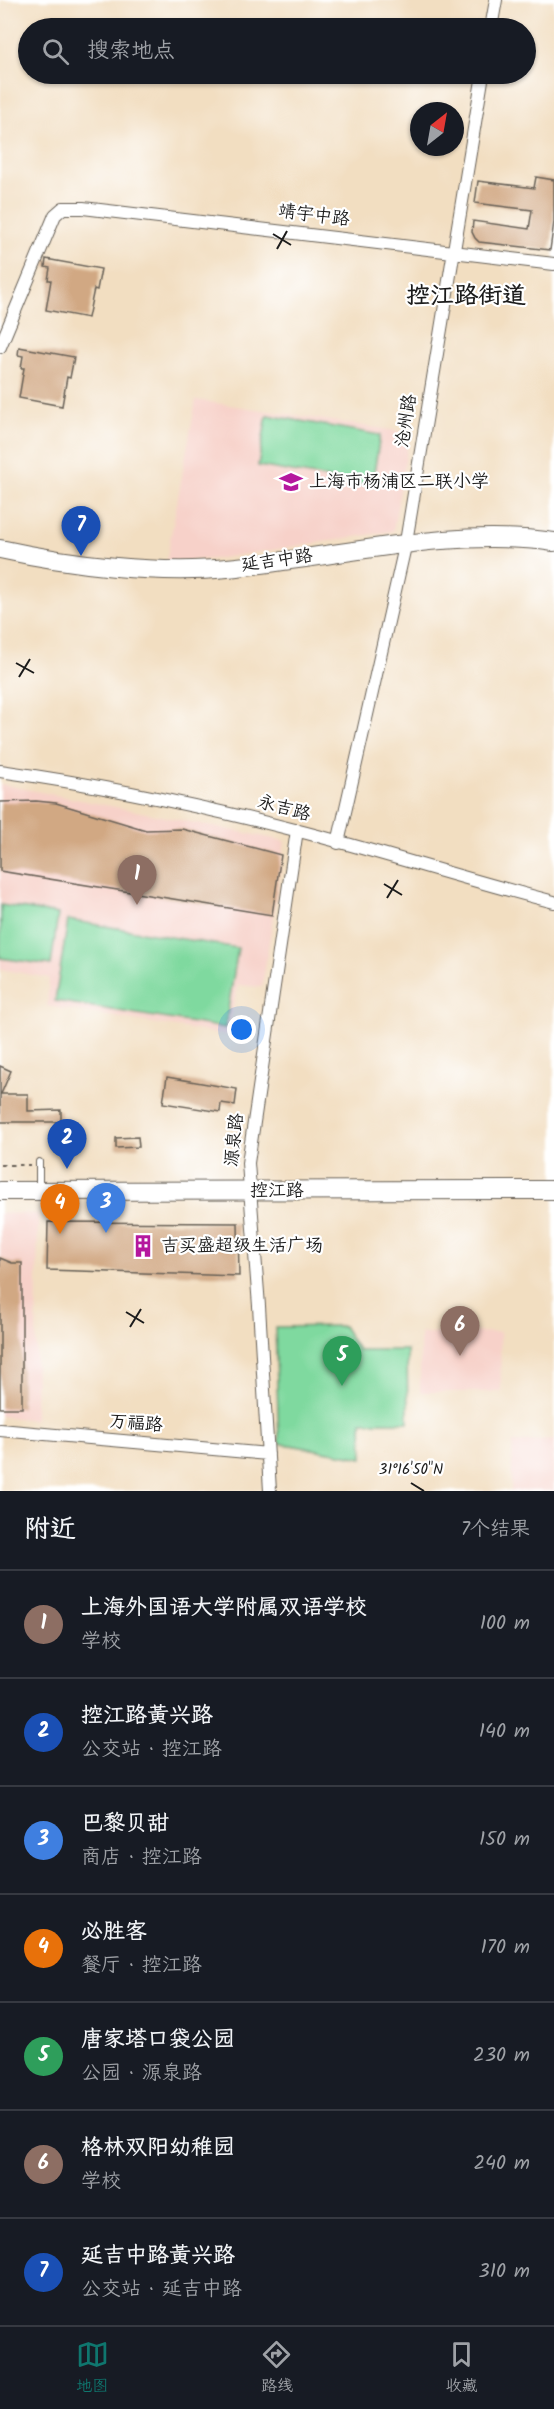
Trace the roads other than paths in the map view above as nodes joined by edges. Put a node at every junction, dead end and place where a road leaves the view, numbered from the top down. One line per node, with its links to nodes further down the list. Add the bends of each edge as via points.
1 (496, 0): 2 (street)
2 (493, 18)
3 (481, 84): 4 (street, 沧州路)
4 (452, 252): 5 (street, 靖宇中路); 6 (street, 靖宇中路, via 63,207 55,215); 7 (street, 沧州路)
5 (554, 264)
6 (0, 346)
7 (406, 542): 8 (street, 延吉中路, via 485,537); 9 (street, 延吉中路, via 226,569 168,570); 12 (street, 沧州路)
8 (554, 542)
9 (0, 549)
10 (0, 771): 11 (street, 永吉路, via 135,792)
11 (297, 831): 12 (street, 永吉路); 18 (street, 源泉路, via 248,1157)
12 (338, 843): 13 (street, 永吉路)
13 (554, 902)
14 (39, 1163): 17 (lane)
15 (554, 1190): 18 (street, 控江路)
16 (0, 1191): 17 (street, 控江路)
17 (39, 1191): 18 (street, 控江路)
18 (250, 1191): 20 (street, 源泉路)
19 (0, 1430): 20 (street, 万福路)
20 (268, 1454): 21 (street, 源泉路)
21 (270, 1491)

